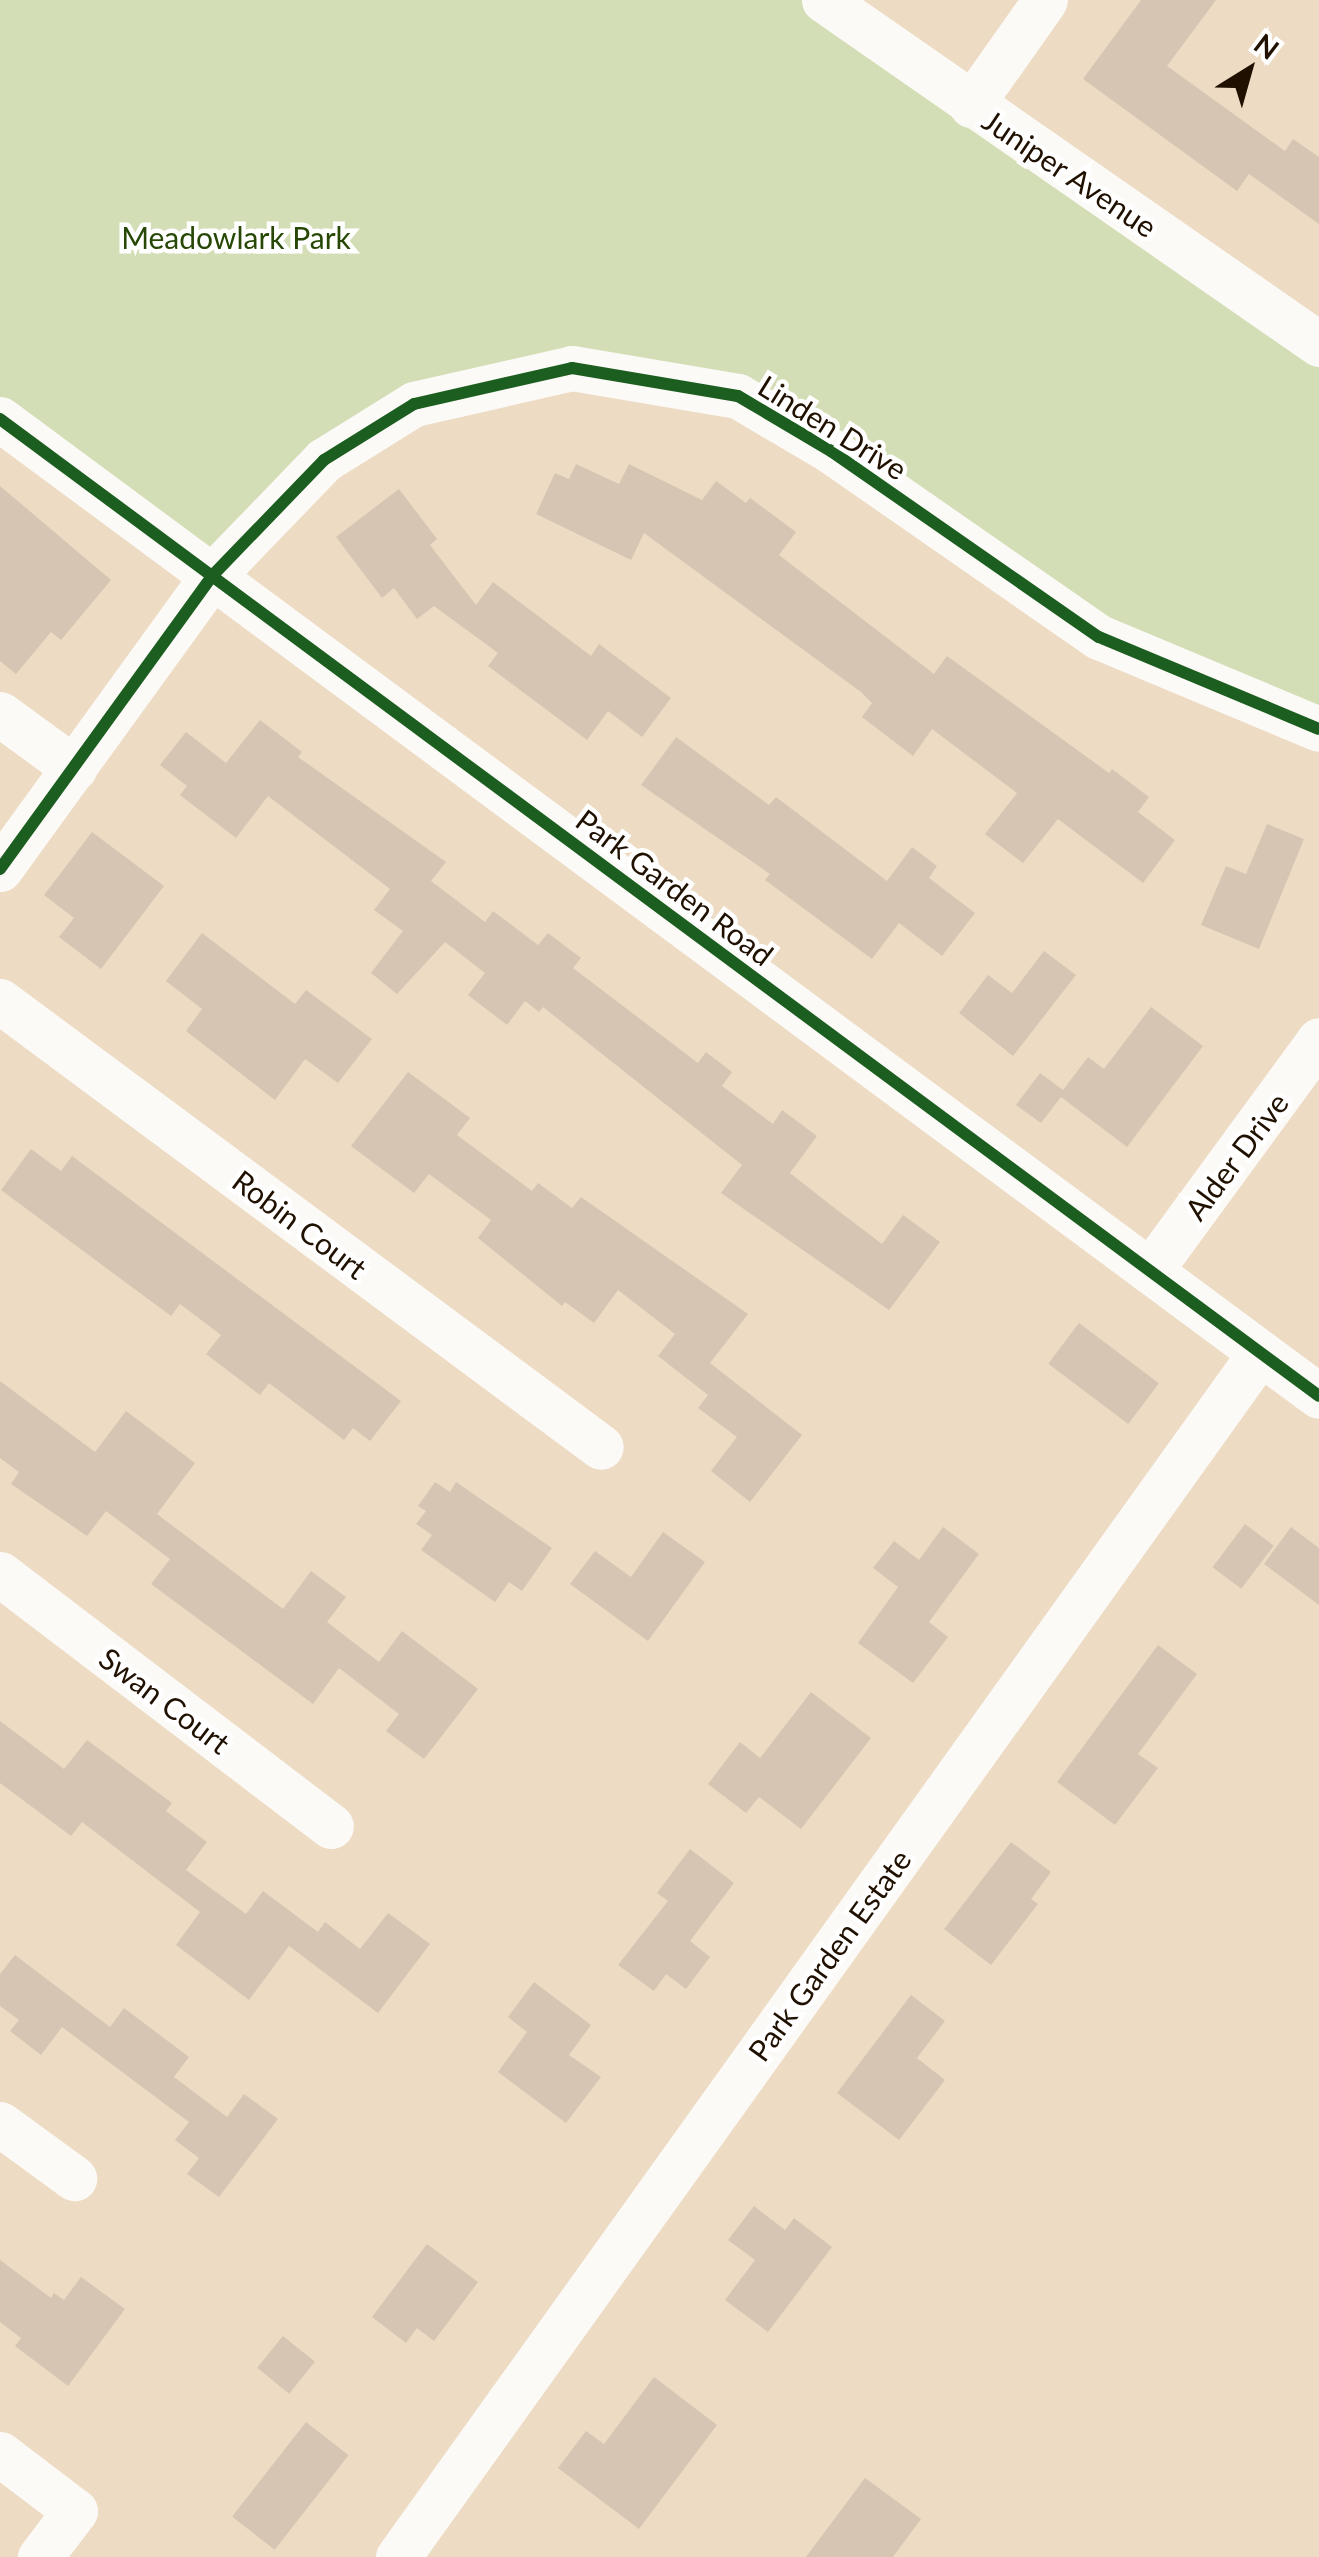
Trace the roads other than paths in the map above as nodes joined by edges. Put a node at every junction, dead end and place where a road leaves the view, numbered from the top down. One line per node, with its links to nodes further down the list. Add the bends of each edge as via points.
1 (824, 0): 3 (street, Juniper Avenue)
2 (1045, 0): 3 (street)
3 (971, 106): 4 (street, Juniper Avenue)
4 (1319, 344)
5 (0, 418): 6 (street, Park Garden Road)
6 (213, 575): 8 (street, Linden Drive, via 324,460 414,404 572,368 738,396 1099,637); 9 (street, Linden Drive); 13 (street, Park Garden Road)
7 (0, 714): 9 (street)
8 (1319, 728)
9 (74, 768): 10 (street, Linden Drive)
10 (0, 869)
11 (0, 1001): 16 (street, Robin Court)
12 (1319, 1040): 13 (street, Alder Drive)
13 (1150, 1270): 14 (street, Park Garden Road)
14 (1260, 1353): 15 (street, Park Garden Road); 23 (street, Park Garden Estate)
15 (1319, 1396)
16 (601, 1447)
17 (0, 1574): 18 (street, Swan Court)
18 (331, 1826)
19 (0, 2124): 20 (street)
20 (74, 2178)
21 (0, 2454): 22 (street, via 75,2511)
22 (40, 2557)
23 (398, 2557)

